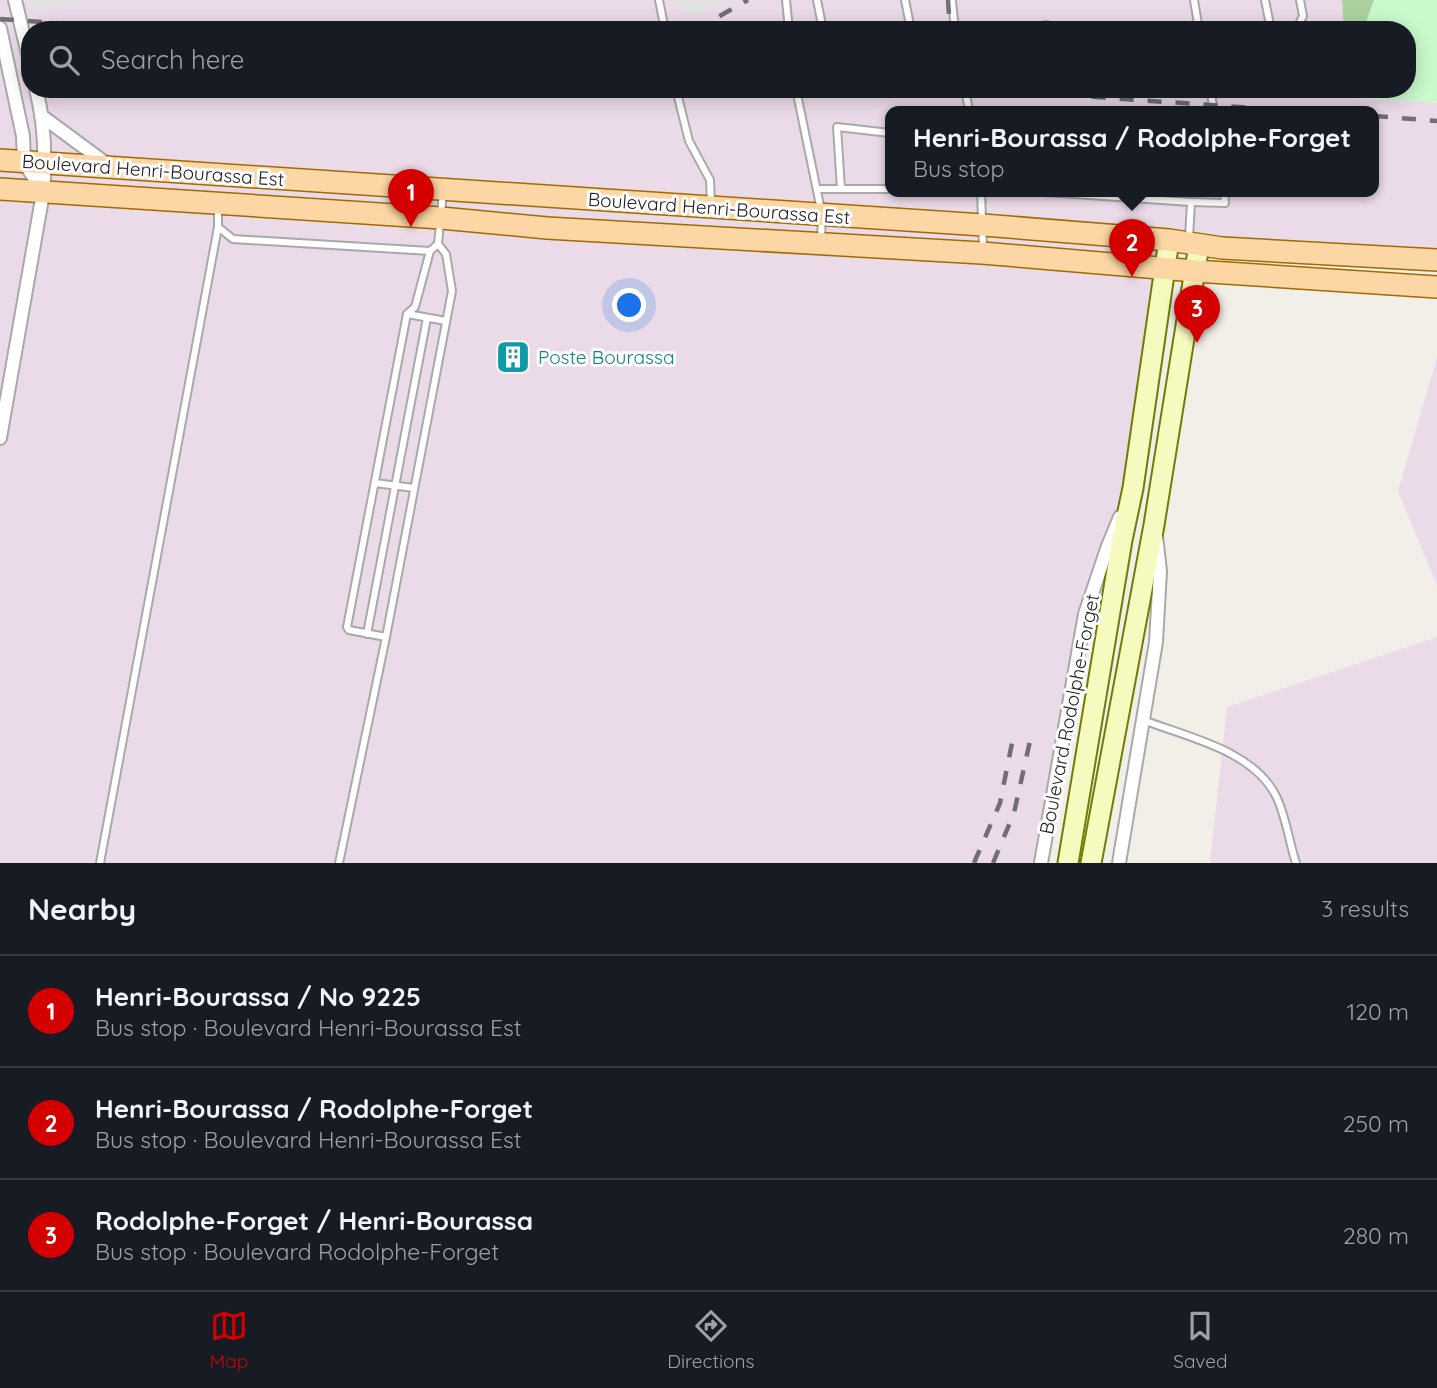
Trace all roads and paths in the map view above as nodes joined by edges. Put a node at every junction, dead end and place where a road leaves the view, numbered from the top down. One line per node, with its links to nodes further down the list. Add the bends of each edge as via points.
1 (15, 0): 18 (street)
2 (659, 0): 10 (lane)
3 (786, 0): 11 (lane)
4 (817, 0): 12 (lane)
5 (905, 0): 13 (lane)
6 (1194, 0): 15 (lane)
7 (1265, 0): 16 (lane)
8 (1300, 0): 17 (lane)
9 (952, 1): 14 (lane)
10 (663, 21)
11 (788, 21)
12 (821, 21)
13 (909, 21)
14 (955, 21)
15 (1198, 21)
16 (1269, 21)
17 (1300, 21)
18 (21, 25)
19 (0, 28): 27 (street, via 23,136)
20 (38, 98): 23 (street)
21 (678, 98): 38 (lane, via 689,141 710,180)
22 (798, 98): 29 (lane)
23 (43, 117): 26 (street); 27 (street)
24 (885, 132): 30 (lane, via 837,127)
25 (0, 160): 27 (main road, Boulevard Henri-Bourassa Est)
26 (111, 167): 27 (main road, Boulevard Henri-Bourassa Est); 32 (main road, Boulevard Henri-Bourassa Est)
27 (38, 175): 28 (main road, Boulevard Henri-Bourassa Est); 37 (main road, Boulevard Henri-Bourassa Est); 55 (street)
28 (0, 189)
29 (817, 189): 30 (lane); 39 (lane)
30 (841, 189): 31 (lane)
31 (885, 189)
32 (443, 190): 38 (main road, Boulevard Henri-Bourassa Est); 40 (lane)
33 (981, 197): 41 (lane)
34 (1118, 197): 36 (lane)
35 (1225, 197): 36 (lane, via 1226,203)
36 (1191, 202): 43 (lane)
37 (218, 204): 40 (main road, Boulevard Henri-Bourassa Est); 42 (lane)
38 (711, 208): 39 (main road, Boulevard Henri-Bourassa Est)
39 (822, 215): 41 (main road, Boulevard Henri-Bourassa Est); 45 (lane)
40 (441, 218): 44 (lane); 45 (main road, Boulevard Henri-Bourassa Est)
41 (983, 225): 43 (main road, Boulevard Henri-Bourassa Est); 47 (lane)
42 (218, 227): 46 (lane, via 233,239); 64 (lane)
43 (1186, 243): 48 (main road, Boulevard Henri-Bourassa Est); 49 (street, Boulevard Rodolphe-Forget); 50 (street)
44 (438, 244): 46 (lane); 54 (lane, via 446,254 452,291)
45 (821, 244): 47 (main road, Boulevard Henri-Bourassa Est)
46 (430, 251): 52 (lane, via 415,307)
47 (982, 253): 49 (main road, Boulevard Henri-Bourassa Est)
48 (1437, 260)
49 (1165, 269): 50 (main road, Boulevard Henri-Bourassa Est); 59 (street, Boulevard Rodolphe-Forget)
50 (1195, 271): 51 (main road, Boulevard Henri-Bourassa Est); 60 (street)
51 (1437, 288)
52 (407, 314): 53 (lane); 56 (lane)
53 (427, 318): 54 (lane); 57 (lane)
54 (446, 321): 58 (lane)
55 (0, 438)
56 (374, 483): 57 (lane); 61 (lane, via 347,627)
57 (395, 485): 58 (lane); 61 (lane)
58 (414, 488): 62 (lane)
59 (1133, 488): 66 (street, Boulevard Rodolphe-Forget, via 1085,614); 67 (street, Boulevard Rodolphe-Forget)
60 (1154, 526): 63 (street, via 1160,593); 68 (street)
61 (367, 634): 62 (lane)
62 (386, 637): 65 (lane)
63 (1143, 720): 69 (street); 70 (lane, via 1240,756 1259,773 1276,796)
64 (100, 863)
65 (339, 863)
66 (1041, 863)
67 (1068, 863)
68 (1091, 863)
69 (1119, 863)
70 (1296, 863)

